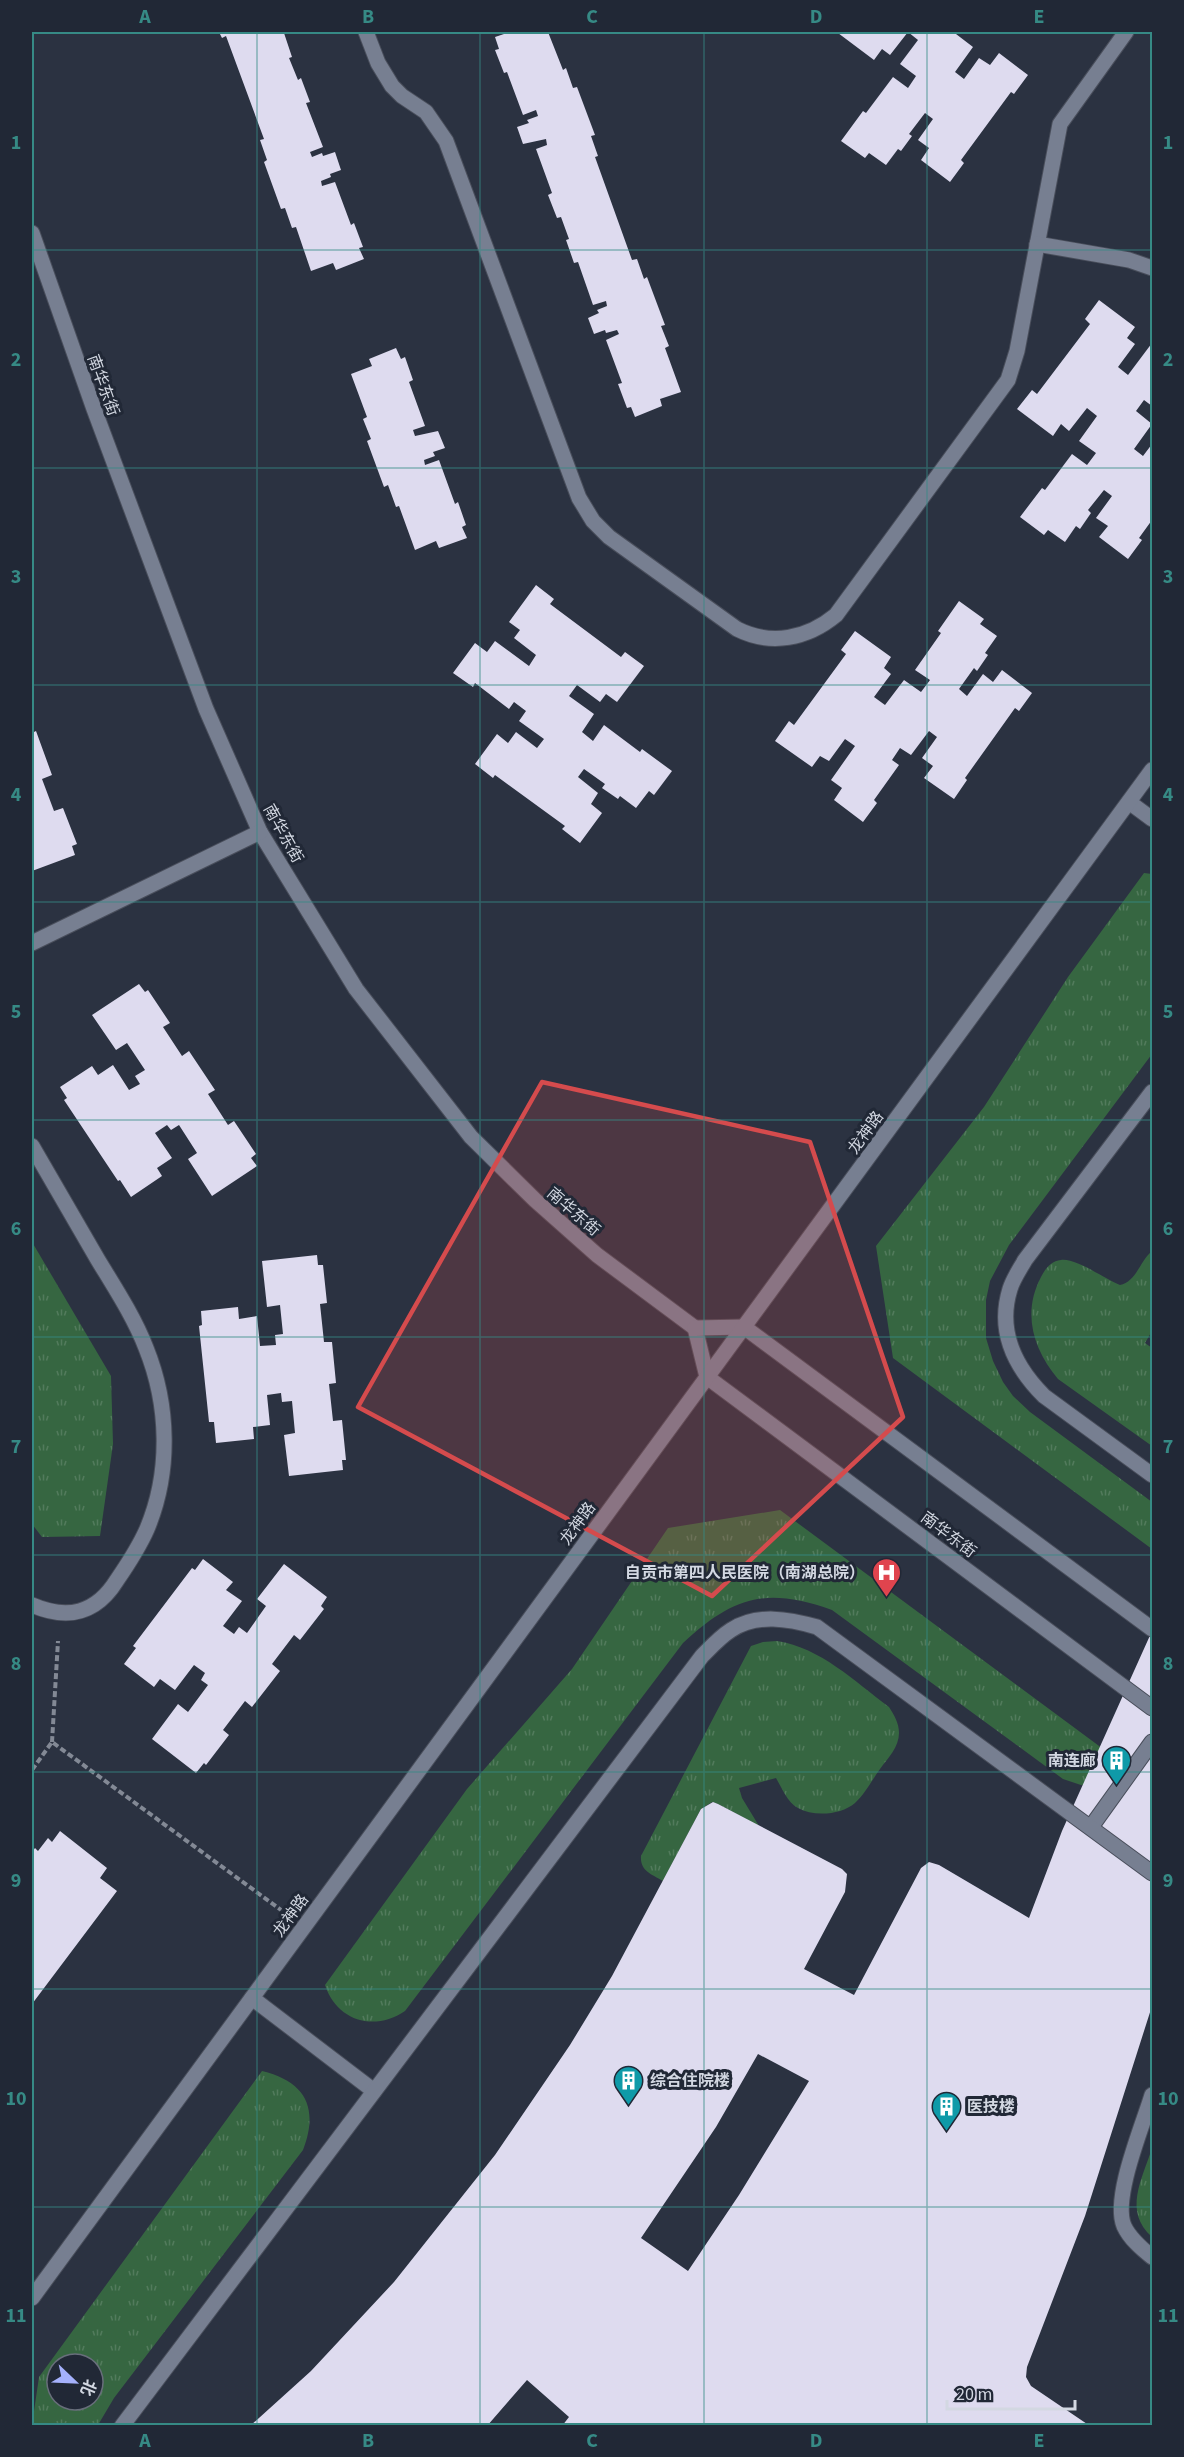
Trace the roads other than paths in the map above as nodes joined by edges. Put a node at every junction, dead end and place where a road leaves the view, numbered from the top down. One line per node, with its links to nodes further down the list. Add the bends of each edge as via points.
1 (366, 32): 4 (street, via 392,86 426,112 446,141 579,498 593,521 618,543 751,636 794,637 822,627 836,615 994,400 1014,366)
2 (1126, 32): 4 (street, via 1060,124)
3 (32, 233): 9 (street, 南华东街, via 206,709)
4 (1037, 244): 5 (street, via 1129,260)
5 (1152, 268)
6 (1152, 770): 7 (street, 龙神路)
7 (1129, 802): 8 (street); 13 (street, 龙神路)
8 (1152, 819)
9 (260, 832): 10 (street); 14 (street, 南华东街, via 356,989 471,1137 597,1255)
10 (32, 943)
11 (1152, 1092): 16 (street, via 1025,1260 1010,1289 1006,1316 1008,1342 1029,1381)
12 (32, 1146): 17 (street, via 145,1346 163,1406 164,1452 147,1530 110,1592 95,1605 68,1615)
13 (744, 1327): 14 (street); 15 (street, 龙神路); 18 (street)
14 (694, 1328): 15 (street)
15 (707, 1377): 19 (street, 南华东街); 23 (street, 龙神路)
16 (1152, 1475)
17 (32, 1605)
18 (1152, 1629)
19 (1152, 1708)
20 (1152, 1742): 21 (street)
21 (1090, 1827): 22 (street); 24 (street, via 832,1636 799,1622 779,1618 754,1620 731,1630 702,1656)
22 (1152, 1873)
23 (252, 1998): 24 (street); 27 (street, 龙神路)
24 (375, 2091): 28 (street)
25 (1152, 2095): 26 (street, via 1120,2206 1124,2225 1134,2241)
26 (1152, 2257)
27 (32, 2298)
28 (122, 2426)

